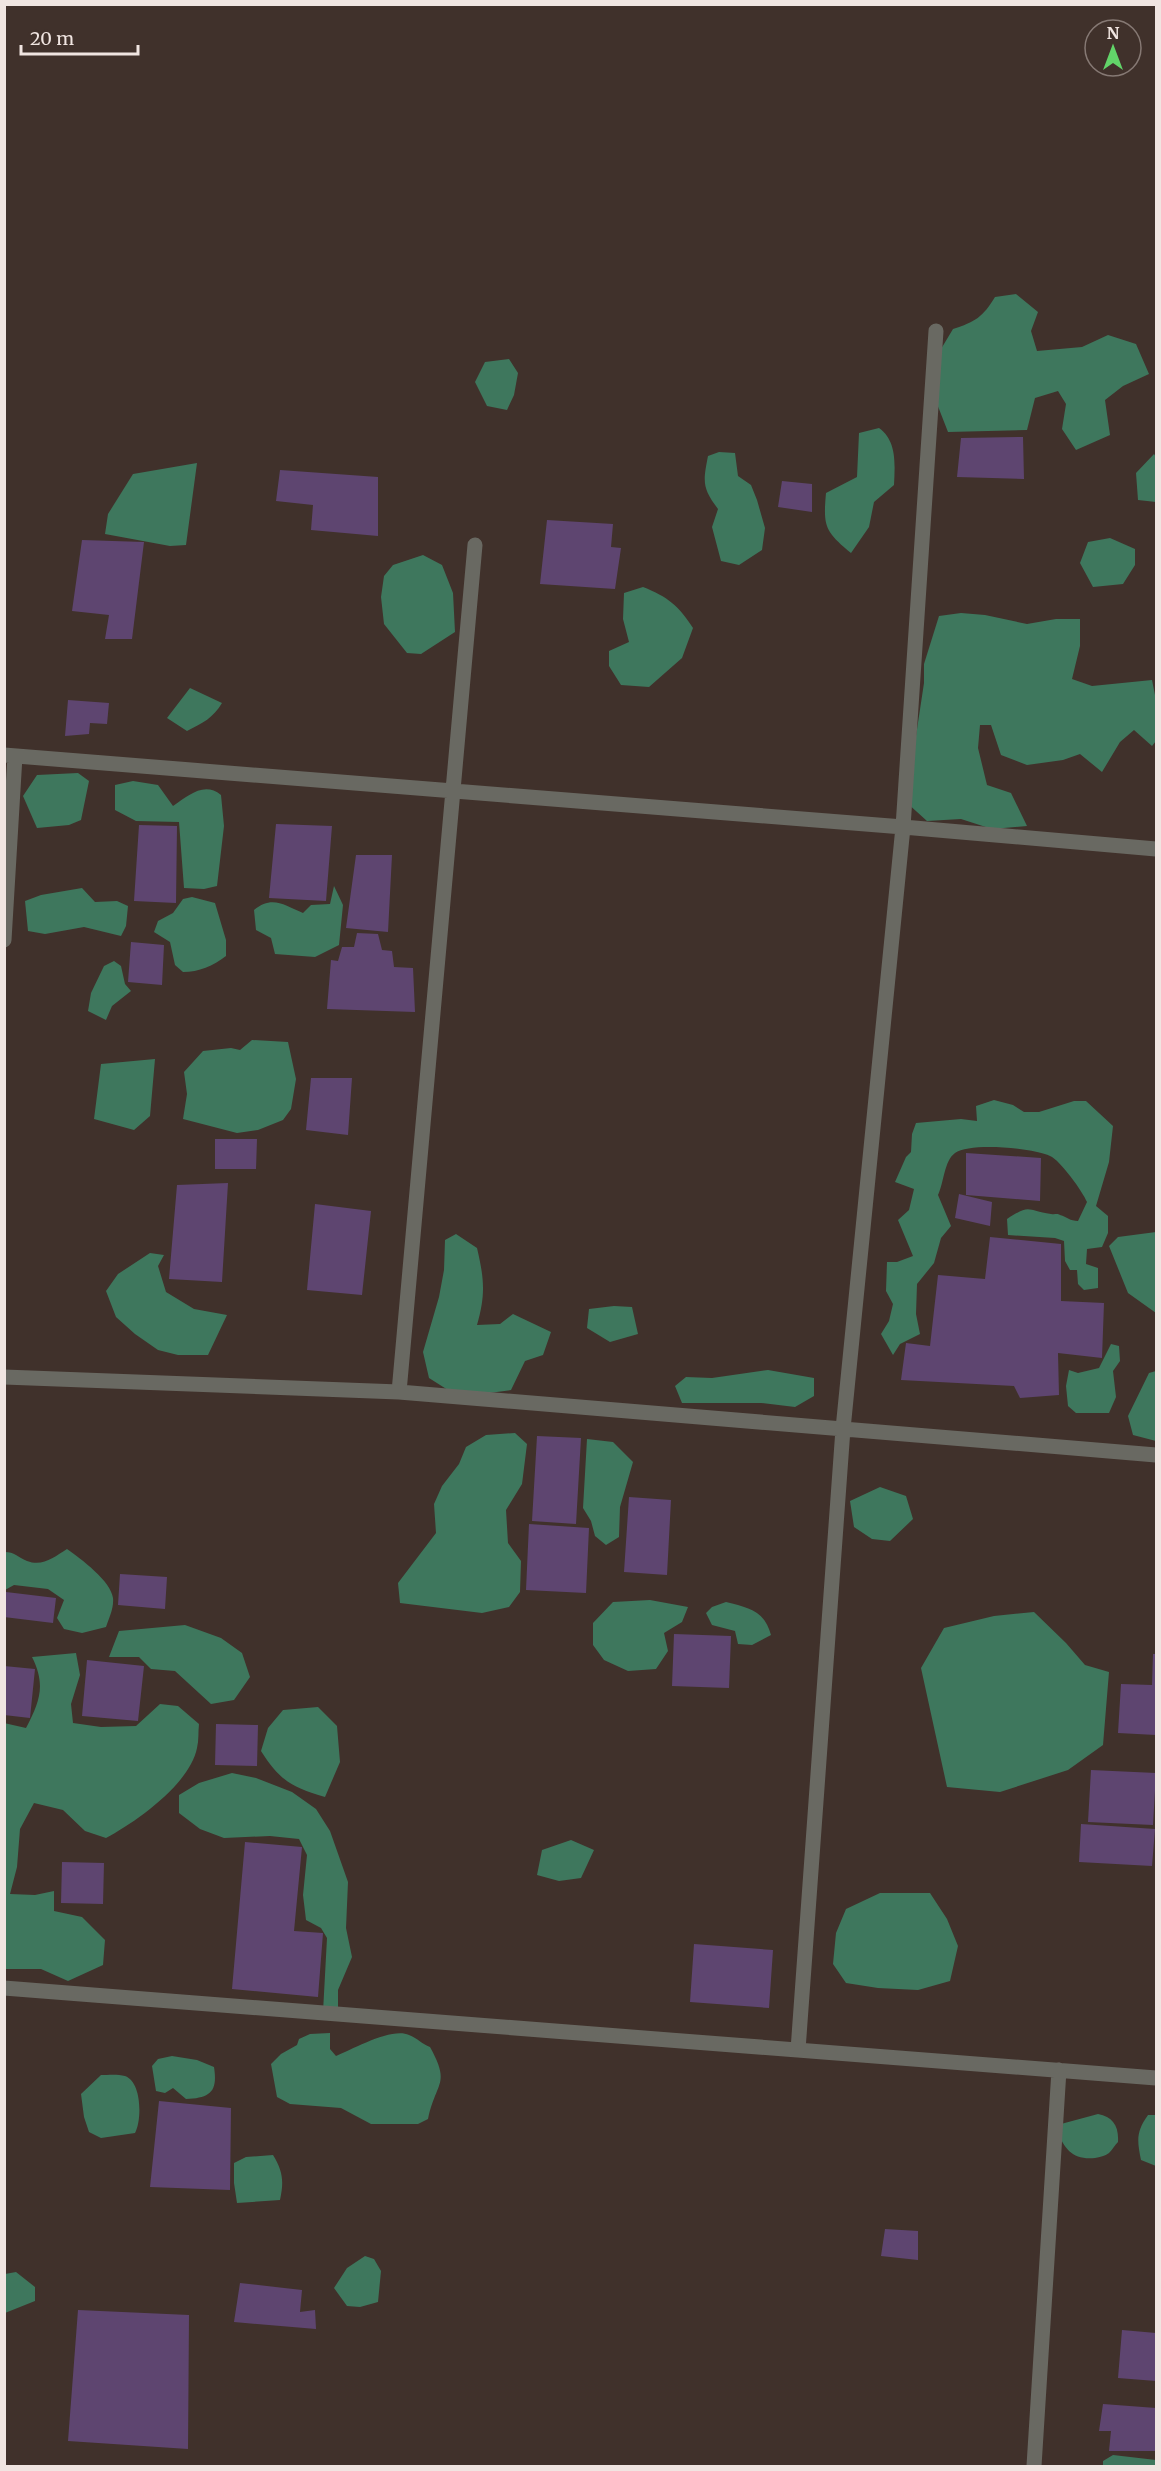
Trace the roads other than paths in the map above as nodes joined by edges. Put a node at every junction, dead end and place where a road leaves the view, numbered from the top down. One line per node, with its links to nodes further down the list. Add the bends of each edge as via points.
1 (936, 331): 5 (street)
2 (475, 545): 4 (street)
3 (10, 756): 4 (street); 7 (street)
4 (453, 791): 5 (street); 9 (street)
5 (903, 827): 6 (street); 10 (street)
6 (1156, 849)
7 (4, 940)
8 (4, 1377): 9 (street)
9 (399, 1392): 10 (street)
10 (843, 1429): 11 (street); 13 (street)
11 (1156, 1455)
12 (4, 1988): 13 (street)
13 (798, 2050): 14 (street)
14 (1059, 2070): 15 (street); 16 (street)
15 (1156, 2078)
16 (1034, 2466)

